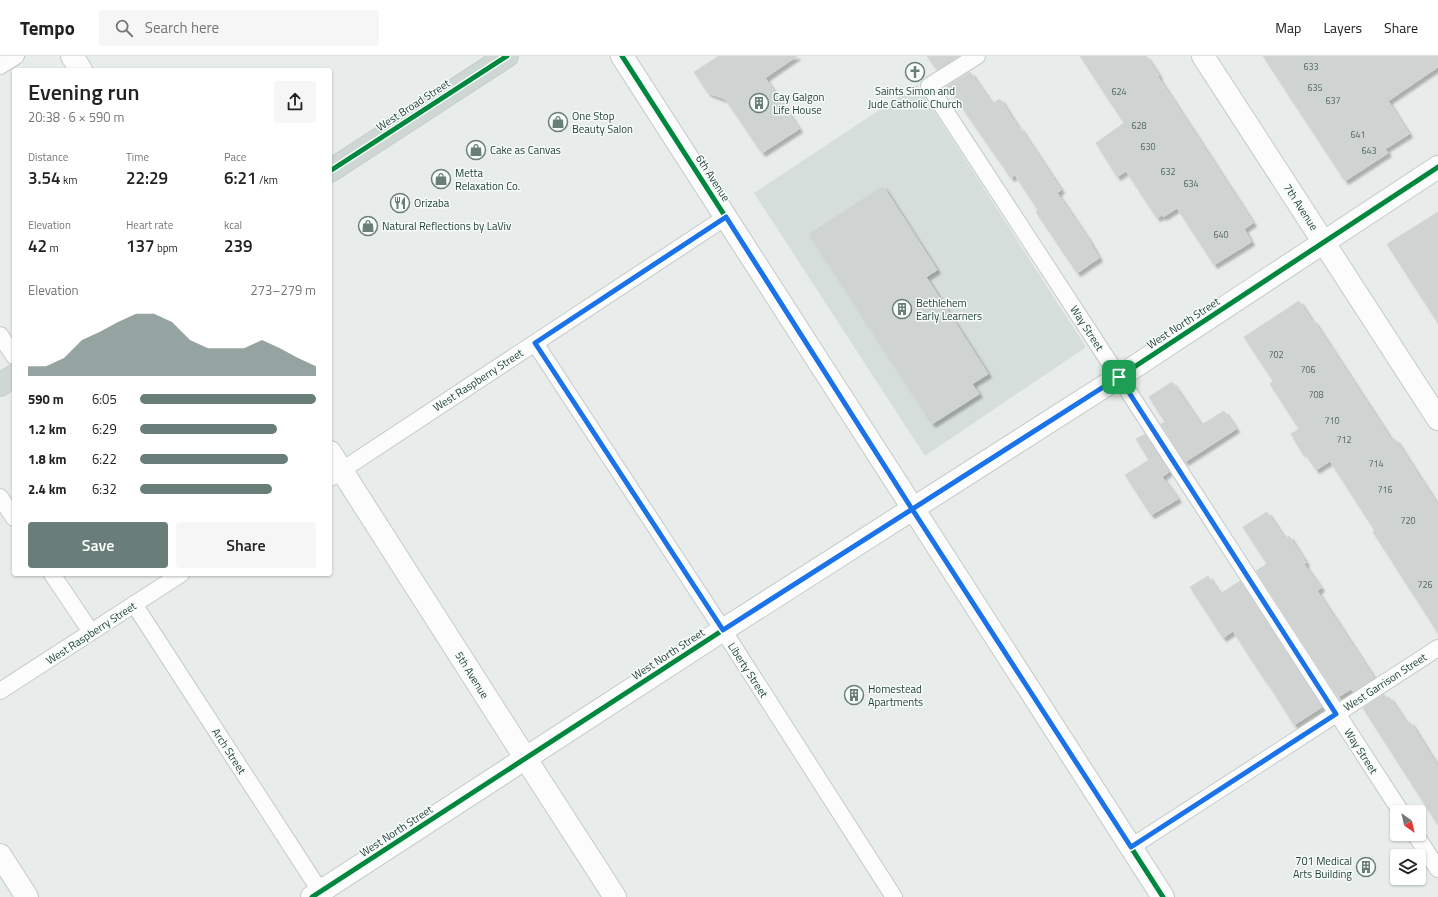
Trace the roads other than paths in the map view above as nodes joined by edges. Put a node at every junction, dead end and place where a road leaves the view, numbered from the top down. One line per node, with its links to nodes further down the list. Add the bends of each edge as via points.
1 (16, 56): 7 (lane)
2 (72, 56): 8 (street)
3 (507, 56): 10 (main road, West Broad Street)
4 (622, 56): 11 (street, 6th Avenue)
5 (977, 56): 17 (lane, Way Street, via 929,86)
6 (1203, 56): 12 (street, 7th Avenue)
7 (0, 66)
8 (80, 68)
9 (1438, 167): 12 (street, West North Street)
10 (332, 170)
11 (726, 217): 14 (lane, West Raspberry Street); 22 (street, 6th Avenue)
12 (1324, 242): 17 (street, West North Street); 19 (street, 7th Avenue)
13 (0, 335): 15 (lane)
14 (535, 343): 20 (lane, West Raspberry Street); 27 (lane, Liberty Street)
15 (12, 353)
16 (12, 377): 18 (main road)
17 (1119, 377): 22 (street, West North Street); 31 (lane, Way Street)
18 (0, 385)
19 (1438, 419)
20 (334, 467): 32 (street, 5th Avenue)
21 (0, 497): 23 (lane)
22 (912, 509): 27 (street, West North Street); 35 (street, 6th Avenue)
23 (12, 515)
24 (178, 576): 26 (lane, West Raspberry Street)
25 (56, 580): 28 (lane)
26 (134, 604): 28 (lane, West Raspberry Street); 38 (lane, Arch Street)
27 (723, 630): 32 (street, West North Street); 41 (lane, Liberty Street)
28 (91, 632): 30 (lane, West Raspberry Street)
29 (1438, 648): 31 (lane, West Garrison Street)
30 (0, 691)
31 (1336, 714): 33 (lane, Way Street); 35 (lane, West Garrison Street)
32 (526, 759): 38 (street, West North Street); 40 (street, 5th Avenue)
33 (1396, 805)
34 (1420, 841): 37 (lane)
35 (1131, 847): 42 (street, 6th Avenue)
36 (0, 855): 39 (street)
37 (1438, 869)
38 (319, 895)
39 (27, 897)
40 (615, 897)
41 (894, 897)
42 (1163, 897)

